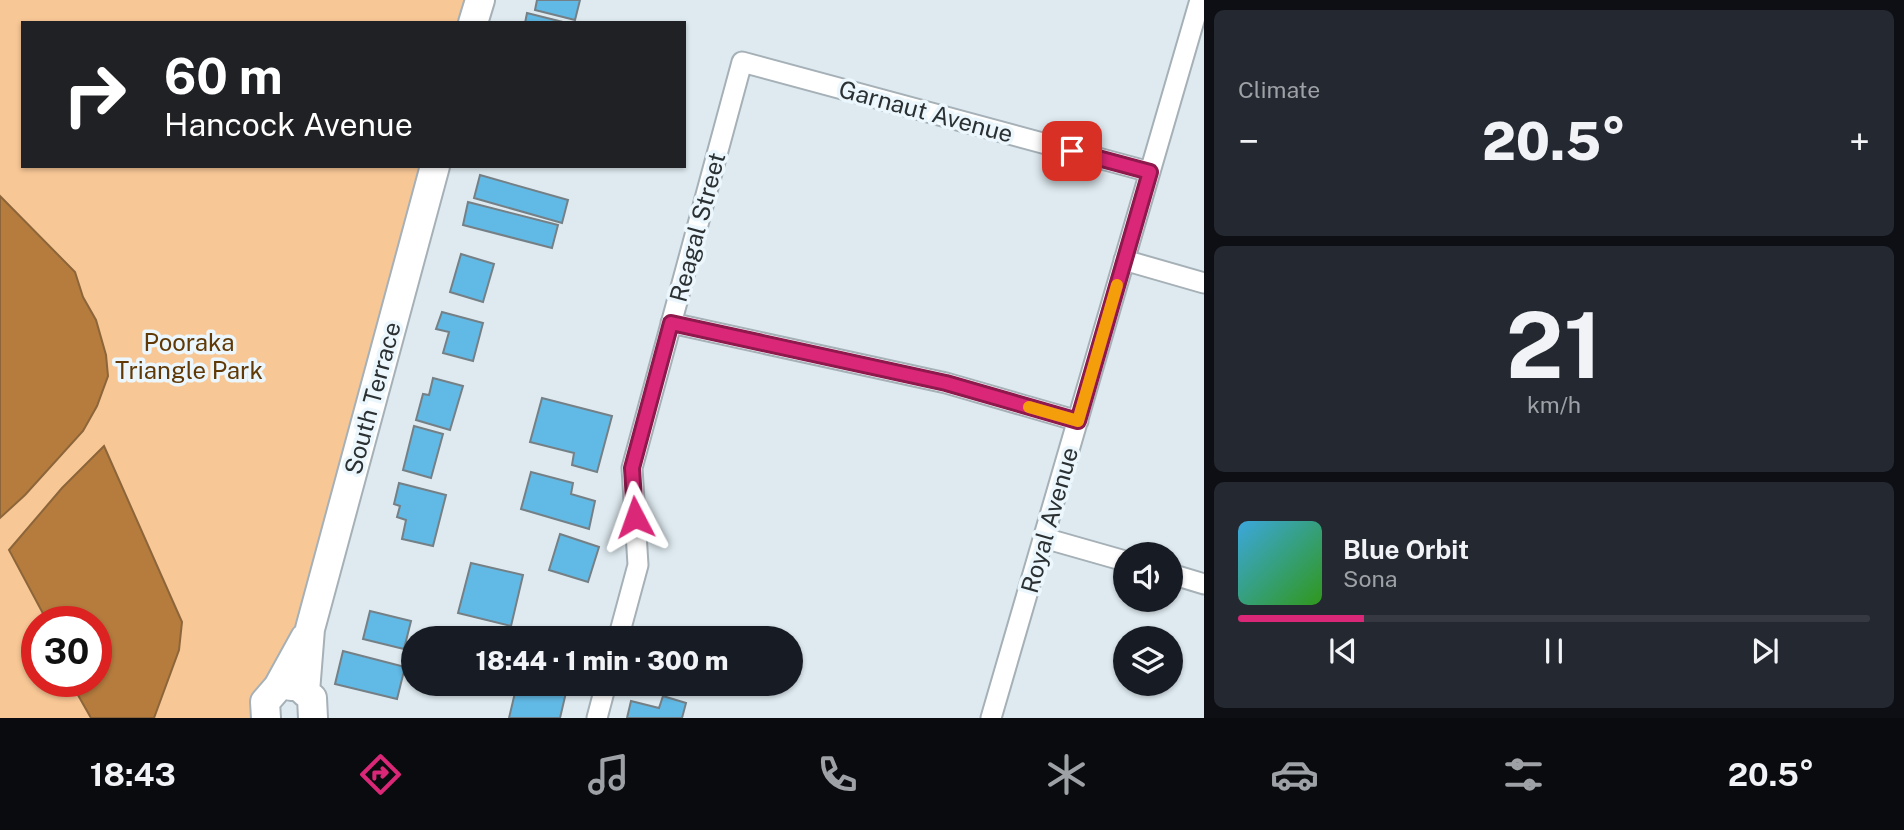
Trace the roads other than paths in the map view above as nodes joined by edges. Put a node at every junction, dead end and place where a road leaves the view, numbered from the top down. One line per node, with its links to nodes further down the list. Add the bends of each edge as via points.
1 (480, 0): 3 (street)
2 (1200, 0): 6 (street, Royal Avenue)
3 (474, 21)
4 (742, 62): 6 (street, Garnaut Avenue); 9 (street, Reagal Street)
5 (434, 168): 16 (street, South Terrace)
6 (1150, 172): 7 (street, Royal Avenue)
7 (1124, 260): 8 (street); 10 (street, Royal Avenue)
8 (1204, 283)
9 (671, 323): 10 (street, via 946,383); 15 (street, Reagal Street, via 632,468 638,565)
10 (1078, 421): 11 (street, Royal Avenue)
11 (1044, 538): 12 (street); 22 (street, Royal Avenue)
12 (1113, 558)
13 (1183, 578): 14 (street)
14 (1204, 584)
15 (622, 626)
16 (310, 629): 17 (street, South Terrace); 19 (street, South Terrace)
17 (278, 687): 19 (street, via 297,685); 20 (street, South Terrace, via 265,702)
18 (603, 696): 21 (street)
19 (315, 708)
20 (266, 718)
21 (597, 718)
22 (991, 718)

